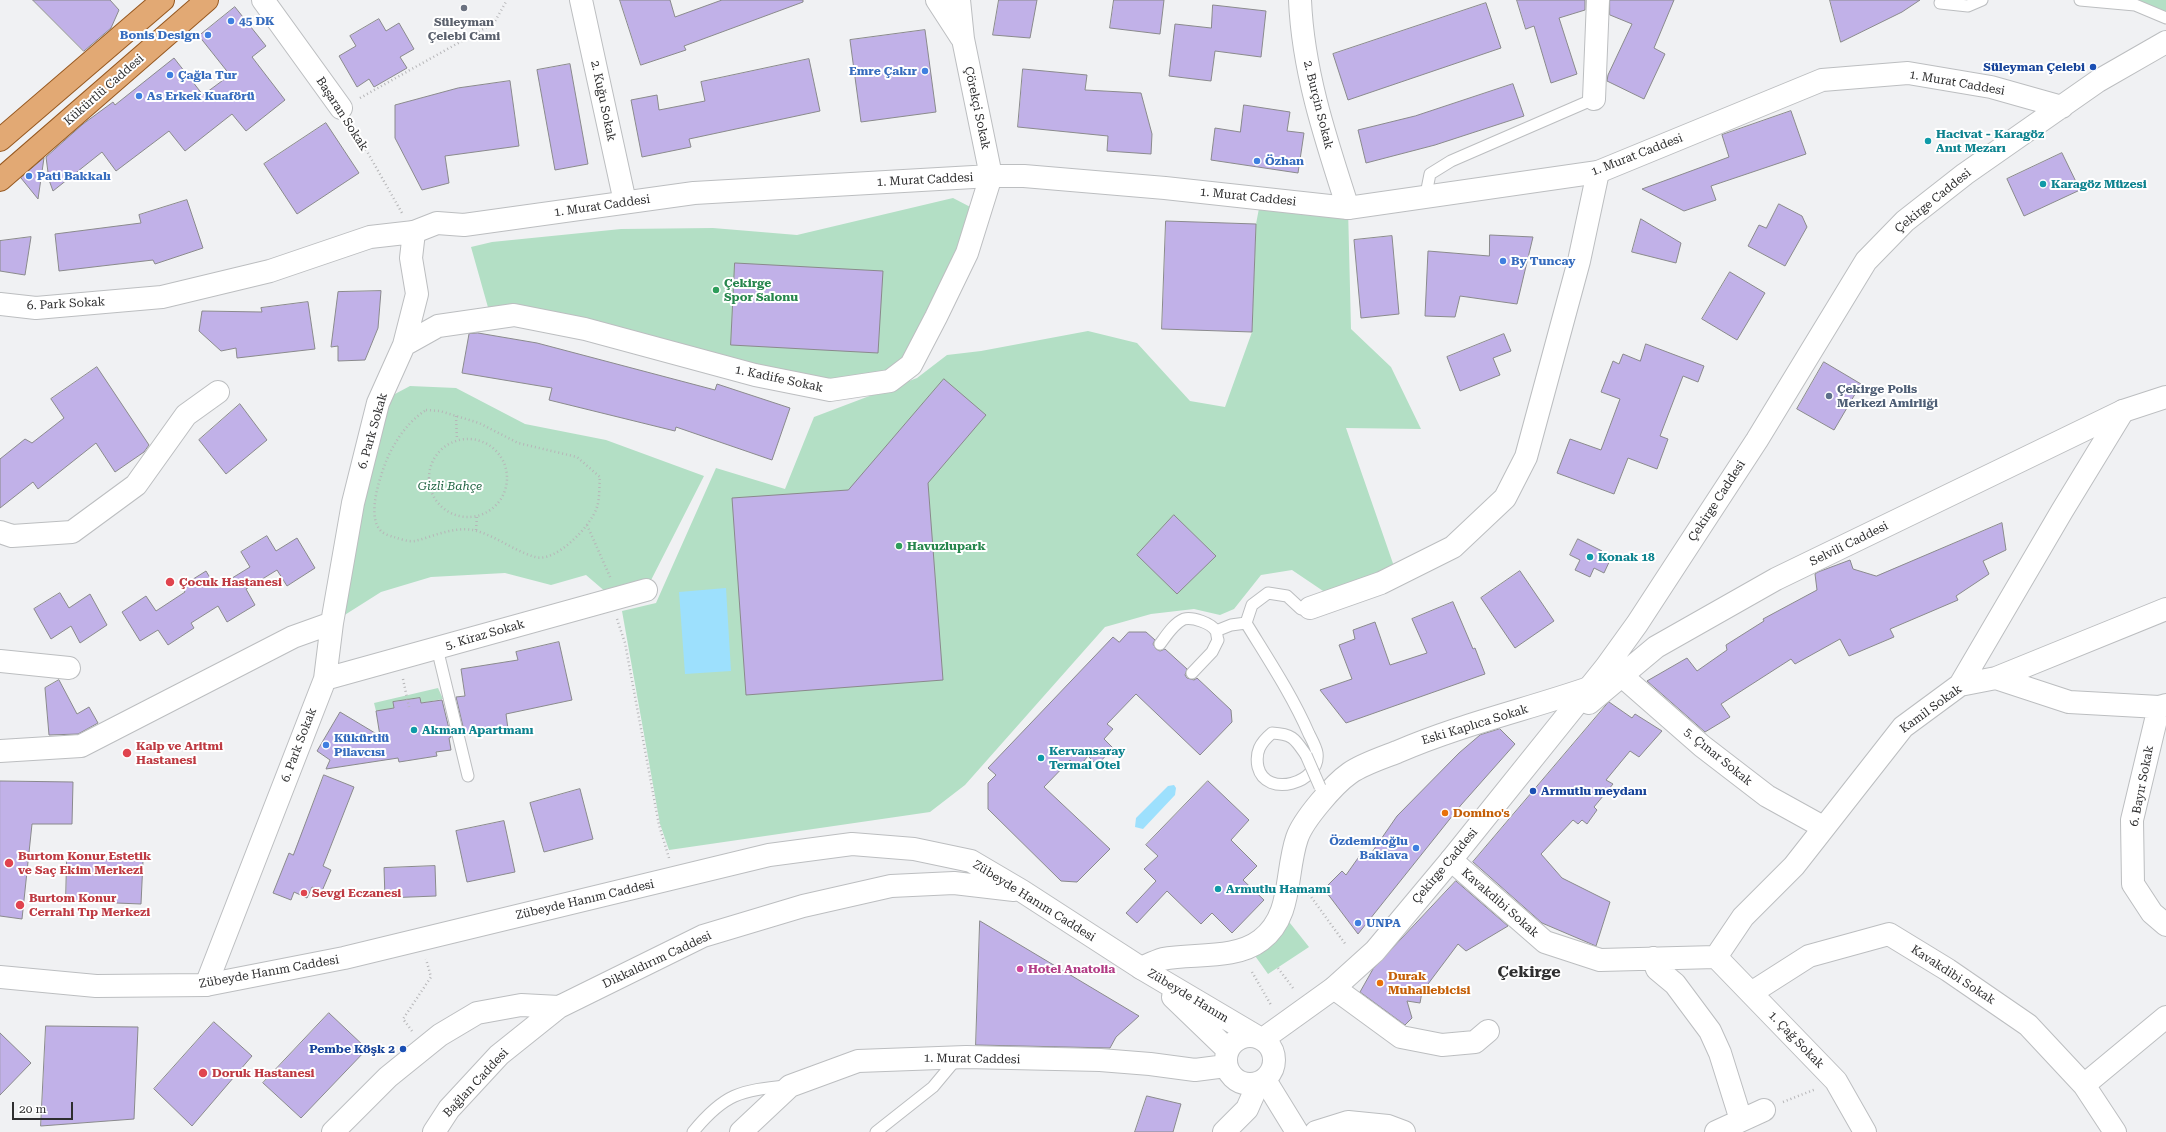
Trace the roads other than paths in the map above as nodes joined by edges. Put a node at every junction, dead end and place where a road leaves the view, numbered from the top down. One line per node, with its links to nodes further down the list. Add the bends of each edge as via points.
1 (163, 0): 18 (main road)
2 (207, 0): 21 (main road, Kükürtlü Caddesi)
3 (263, 0): 17 (street, Başaran Sokak)
4 (581, 0): 23 (street, 2. Kuğu Sokak)
5 (937, 0): 13 (street)
6 (959, 0): 13 (street, Çörekçi Sokak)
7 (1300, 0): 24 (street, 2. Burçin Sokak, via 1307,65 1321,123)
8 (1598, 0): 15 (street)
9 (1982, 0): 11 (lane, via 1968,6)
10 (2080, 0): 12 (lane, via 2135,5)
11 (1940, 3)
12 (2166, 18)
13 (963, 39): 20 (street, Çörekçi Sokak)
14 (2166, 42): 16 (street, Çekirge Caddesi, via 2098,81)
15 (1594, 99): 22 (lane, via 1451,161 1430,174 1427,189)
16 (2062, 107): 19 (street, 1. Murat Caddesi, via 1991,87 1908,73 1822,80); 47 (street, Çekirge Caddesi, via 1965,174 1905,221 1866,261 1757,440 1637,624)
17 (342, 108)
18 (0, 140)
19 (1598, 172): 22 (street, 1. Murat Caddesi); 33 (street, via 1579,261 1526,457 1505,498 1453,548 1381,583)
20 (991, 176): 23 (street, 1. Murat Caddesi, via 694,193); 24 (street, 1. Murat Caddesi, via 1165,188); 27 (street, 1. Kadife Sokak, via 966,253 936,317 911,365 890,381 830,390 755,375 585,329 514,315 438,326)
21 (0, 180)
22 (1433, 197): 24 (street, 1. Murat Caddesi)
23 (625, 202): 25 (street, 1. Murat Caddesi, via 464,225 437,223)
24 (1348, 208)
25 (414, 232): 26 (street, 6. Park Sokak, via 370,237 270,271 162,297 36,308); 27 (street, 6. Park Sokak, via 411,258 417,294)
26 (0, 304)
27 (404, 345): 36 (street, 6. Park Sokak, via 378,403 353,503)
28 (218, 392): 31 (street, via 186,415 136,485 72,532 12,536)
29 (2166, 397): 30 (street, Selvili Caddesi)
30 (2123, 411): 43 (street, Selvili Caddesi, via 1776,578 1656,647); 46 (street)
31 (0, 532)
32 (646, 590): 39 (street, 5. Kiraz Sokak)
33 (1310, 608): 35 (lane, via 1301,609 1287,596 1268,593 1252,605)
34 (2166, 609): 44 (street, Kamil Sokak)
35 (1246, 622): 37 (lane); 52 (lane, bridge, via 1301,715 1317,752 1317,765 1307,776 1293,783 1283,786 1271,782 1260,771 1256,758 1258,748 1272,733 1285,734 1293,737 1306,755)
36 (332, 623): 45 (street, 6. Park Sokak); 50 (street, via 293,637 81,746)
37 (1216, 631): 38 (lane, via 1197,620 1184,619 1173,627); 42 (lane, via 1218,640 1212,652)
38 (1160, 644)
39 (437, 648): 45 (street, 5. Kiraz Sokak); 51 (lane)
40 (0, 661): 41 (street)
41 (69, 668)
42 (1192, 673)
43 (1622, 676): 49 (street, Selvili Caddesi); 53 (street, 5. Çınar Sokak, via 1702,746 1768,796)
44 (1996, 678): 46 (street, Kamil Sokak); 48 (street, via 2069,702)
45 (325, 680): 61 (street, 6. Park Sokak)
46 (1960, 685): 53 (street, Kamil Sokak, via 1903,727)
47 (1589, 688): 49 (street, Çekirge Caddesi); 52 (street, Eski Kaplıca Sokak, via 1542,705 1436,735 1350,772)
48 (2162, 706): 56 (street, 6. Bayır Sokak, via 2132,820 2133,884 2152,913)
49 (1556, 731): 54 (street, Çekirge Caddesi)
50 (0, 751)
51 (468, 776)
52 (1322, 792): 59 (street, Eski Kaplıca Sokak, via 1297,836 1285,904 1277,925 1260,941 1236,951 1163,959)
53 (1823, 827): 57 (street, Kamil Sokak, via 1794,866 1743,916)
54 (1451, 860): 58 (street, Kavakdibi Sokak, via 1545,942 1600,960); 62 (street, Çekirge Caddesi, via 1376,951)
55 (1022, 891): 59 (street, Zübeyde Hanım Caddesi); 61 (street, Zübeyde Hanım Caddesi, via 971,861 914,849 852,844 769,855 344,958); 64 (street, Dikkaldırım Caddesi, via 954,883 891,886 803,906 704,936)
56 (2166, 925)
57 (1716, 957): 58 (street, Kavakdibi Sokak); 63 (street, 1. Çağ Sokak)
58 (1653, 958): 75 (street, via 1657,969 1676,984 1710,1031 1728,1075)
59 (1141, 968): 68 (street, Zübeyde Hanım); 70 (street, Zübeyde Hanım)
60 (0, 977): 61 (street, Zübeyde Hanım Caddesi, via 96,986)
61 (206, 985)
62 (1334, 988): 65 (street, Çekirge Caddesi); 67 (street, via 1401,1037 1442,1045 1474,1042)
63 (1751, 993): 72 (street, Kavakdibi Sokak, via 1809,956 1889,934 1948,970 2028,1025); 86 (street, 1. Çağ Sokak, via 1836,1081)
64 (559, 1007): 76 (street, Dikkaldırım Caddesi, via 522,1005 477,1013 440,1035 388,1077); 77 (street, Bağlan Caddesi, via 499,1055 449,1109)
65 (1306, 1007): 68 (street, Çekirge Caddesi); 71 (street, Çekirge Caddesi)
66 (2166, 1017): 72 (street)
67 (1488, 1031)
68 (1259, 1038): 70 (street, via 1240,1038); 71 (street, via 1272,1050)
69 (958, 1057): 70 (street, 1. Murat Caddesi, via 1100,1060 1195,1070); 73 (street, 1. Murat Caddesi, via 858,1060); 80 (lane, via 933,1087)
70 (1227, 1058): 71 (street, via 1229,1073 1238,1081 1250,1085)
71 (1266, 1076): 81 (street, Çekirge Caddesi, via 1247,1109); 82 (street)
72 (2084, 1085): 87 (street, Kavakdibi Sokak)
73 (790, 1086): 78 (lane, via 756,1089 728,1098); 79 (street, 1. Murat Caddesi)
74 (1764, 1110): 75 (street)
75 (1741, 1120): 85 (street)
76 (334, 1132)
77 (434, 1132)
78 (693, 1132)
79 (741, 1132)
80 (876, 1132)
81 (1224, 1132)
82 (1297, 1132)
83 (1316, 1132): 84 (street, via 1348,1122 1388,1126)
84 (1404, 1132)
85 (1716, 1132)
86 (1865, 1132)
87 (2115, 1132)

